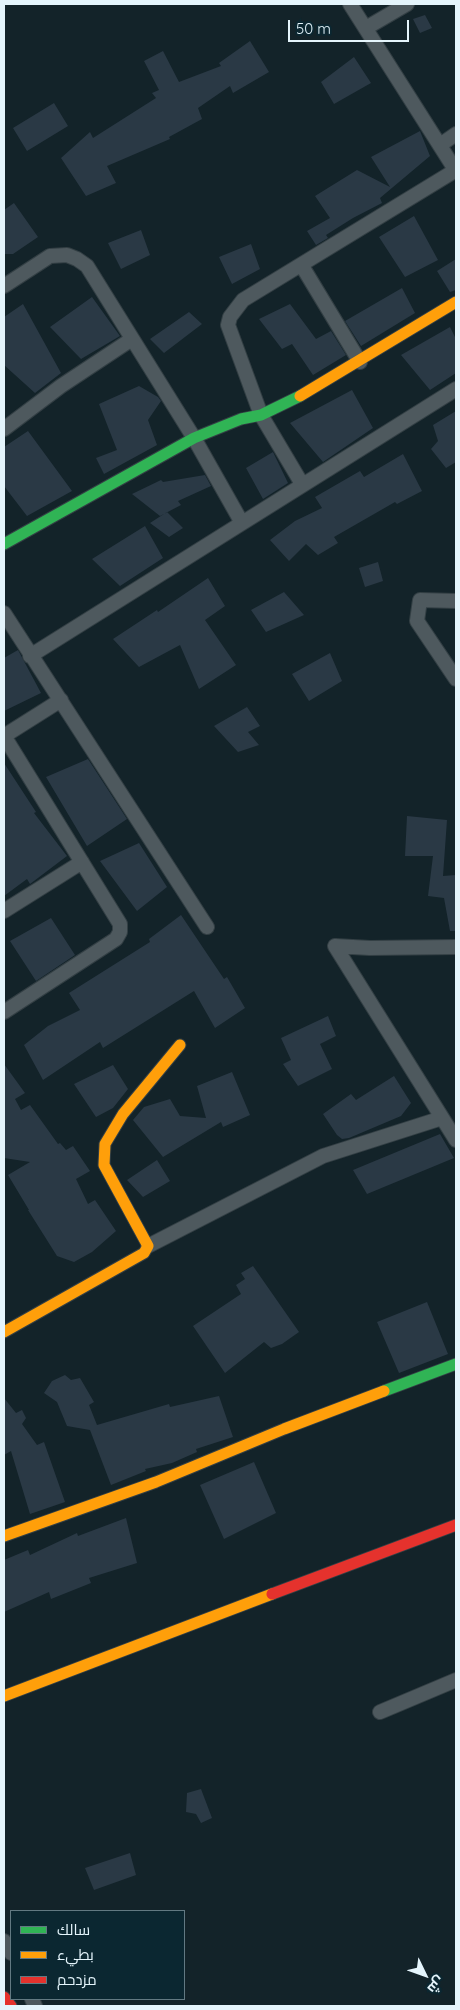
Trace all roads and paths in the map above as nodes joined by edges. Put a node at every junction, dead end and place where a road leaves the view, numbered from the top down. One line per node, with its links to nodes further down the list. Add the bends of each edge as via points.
1 (350, 4): 3 (street)
2 (407, 4): 3 (street)
3 (366, 28): 5 (street)
4 (456, 134): 5 (street)
5 (440, 145): 6 (street)
6 (456, 171): 7 (street)
7 (302, 266): 11 (street); 13 (street, via 243,300 230,317 228,326)
8 (4, 286): 10 (street, via 50,256 67,255 77,259 87,266)
9 (456, 302): 11 (main road)
10 (132, 339): 14 (street); 15 (street)
11 (360, 362): 13 (main road)
12 (456, 389): 16 (street)
13 (261, 415): 15 (main road, via 241,418); 16 (street)
14 (4, 429)
15 (194, 438): 17 (street); 18 (main road)
16 (302, 484): 17 (street)
17 (242, 523): 21 (street)
18 (4, 544)
19 (456, 601): 22 (street, via 420,600 417,621)
20 (4, 613): 21 (street)
21 (30, 656): 23 (street)
22 (456, 679)
23 (61, 700): 24 (street); 27 (street)
24 (4, 736): 25 (street)
25 (82, 862): 26 (street); 29 (street, via 120,924 120,932 116,939)
26 (4, 911)
27 (207, 928)
28 (456, 947): 31 (street, via 335,946)
29 (4, 1012)
30 (180, 1045): 33 (main road, via 123,1114 105,1144 104,1165)
31 (442, 1118): 32 (street); 33 (street, via 323,1156)
32 (456, 1140)
33 (148, 1246): 34 (main road, via 144,1253)
34 (4, 1332)
35 (456, 1364): 37 (main road, via 156,1482)
36 (456, 1525): 39 (main road)
37 (4, 1536)
38 (456, 1680): 40 (street)
39 (4, 1696)
40 (380, 1712)
41 (4, 1997): 42 (main road)
42 (11, 2006)

